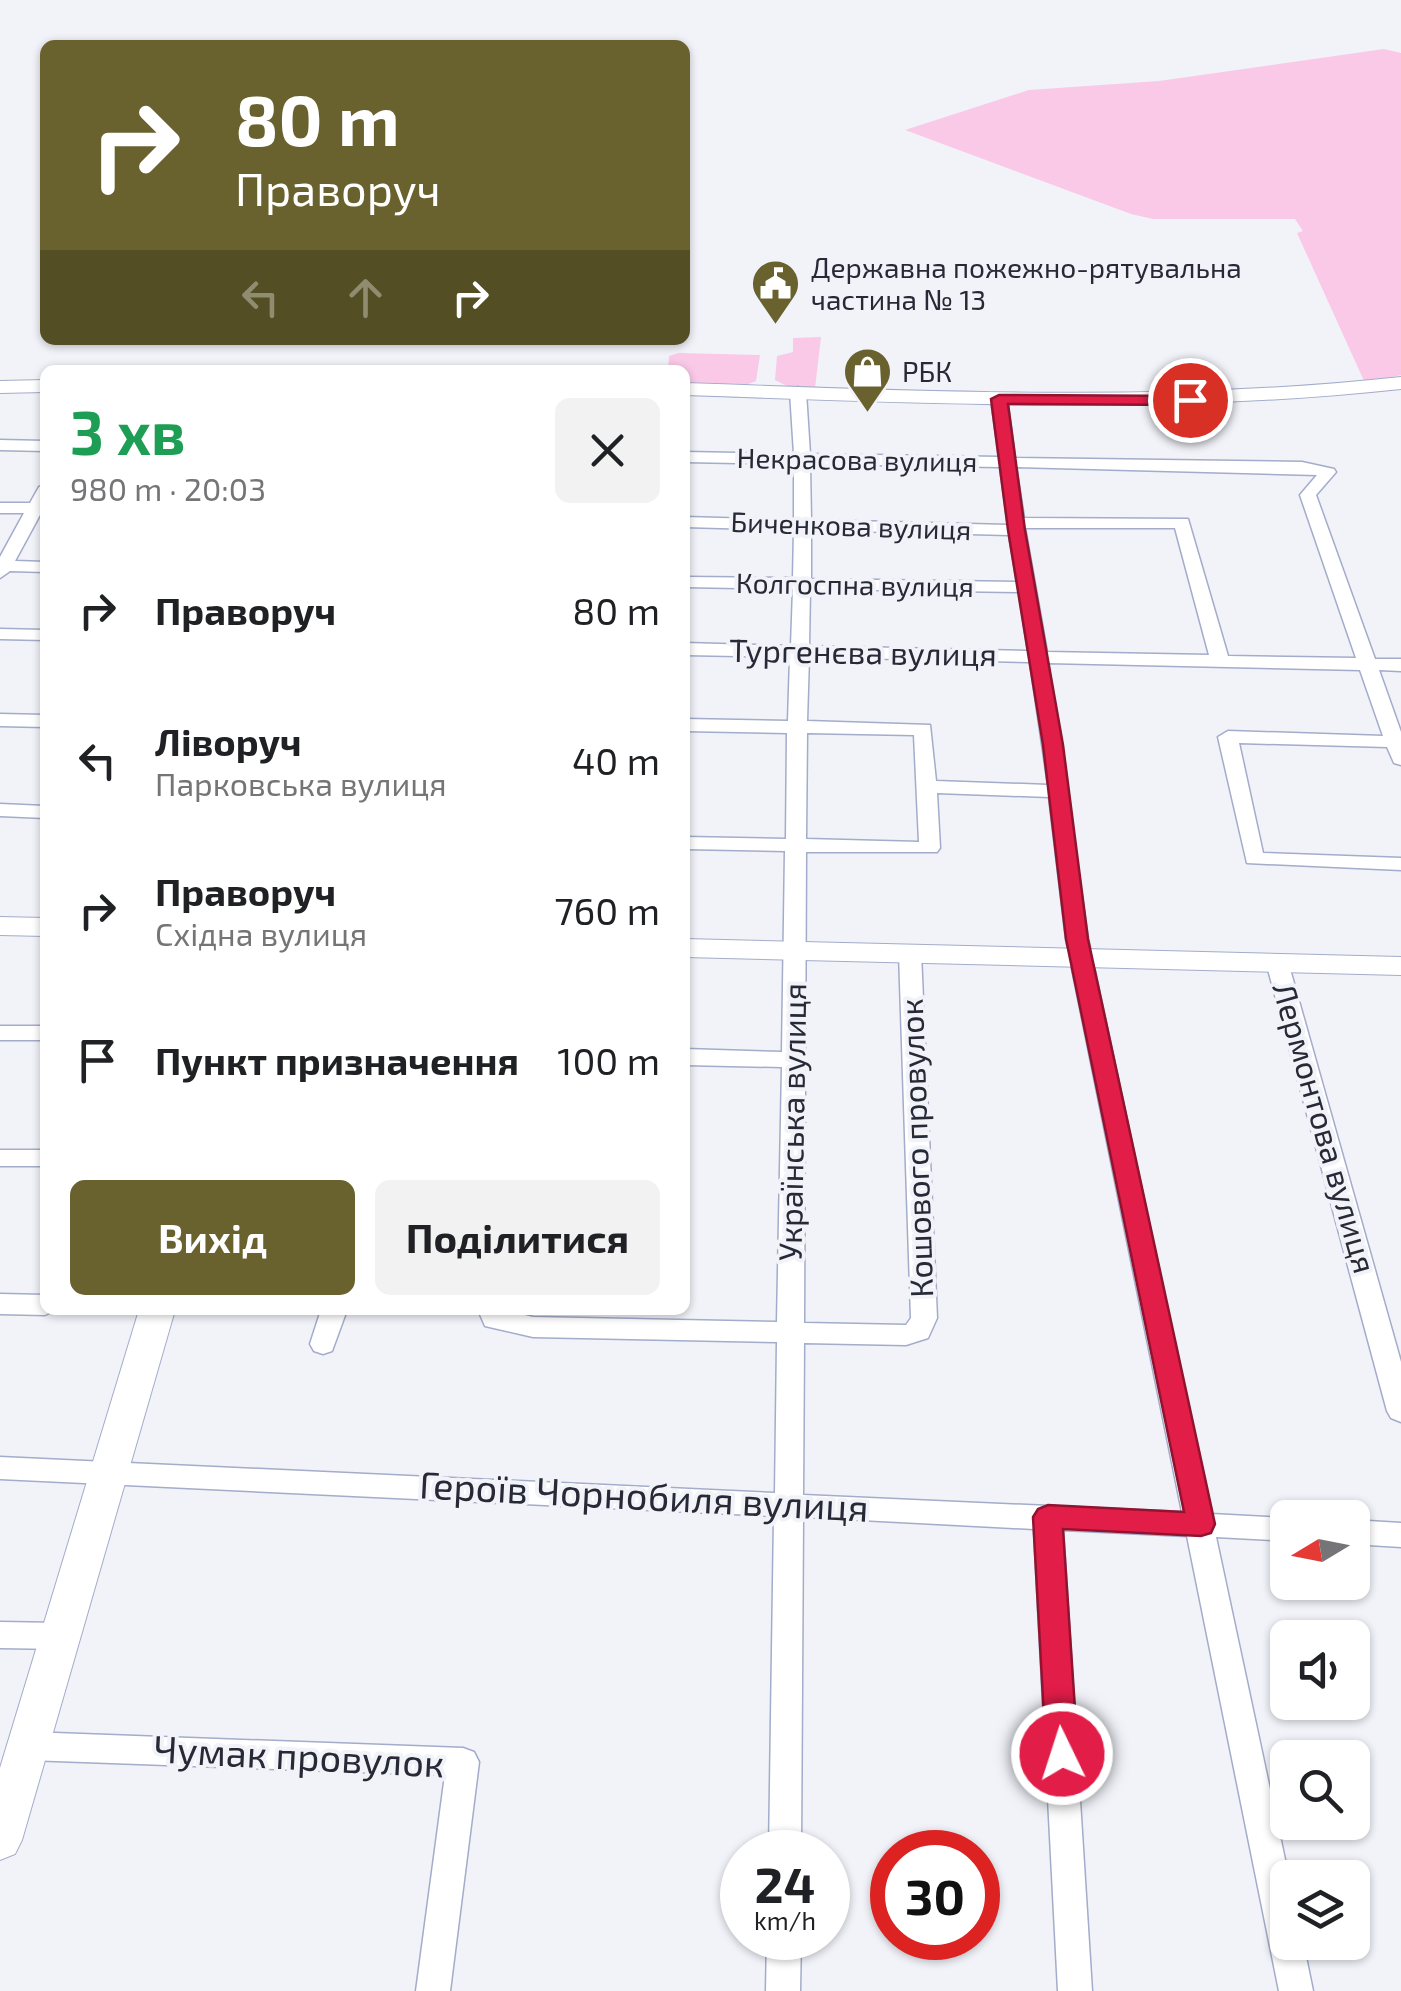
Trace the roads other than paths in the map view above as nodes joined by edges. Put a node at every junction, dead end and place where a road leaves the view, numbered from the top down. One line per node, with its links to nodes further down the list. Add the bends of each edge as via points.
1 (1401, 383): 6 (street, via 1159,402)
2 (40, 386): 3 (street)
3 (0, 387)
4 (690, 388): 5 (street)
5 (798, 392): 6 (street); 10 (street, Українська вулиця)
6 (999, 399): 11 (street)
7 (0, 445): 8 (street)
8 (40, 446)
9 (690, 457): 10 (street, Некрасова вулиця)
10 (804, 458): 11 (street, Некрасова вулиця); 15 (street, Українська вулиця)
11 (1009, 463): 16 (street); 28 (street, Некрасова вулиця, via 1328,472 1308,495)
12 (0, 508): 13 (street)
13 (40, 508): 18 (street)
14 (690, 522): 15 (street, Биченкова вулиця)
15 (804, 524): 16 (street, Биченкова вулиця); 20 (street, Українська вулиця)
16 (1016, 526): 21 (street); 27 (street, Биченкова вулиця, via 1182,523)
17 (40, 567): 18 (street)
18 (1, 568)
19 (690, 582): 20 (street, Колгоспна вулиця)
20 (799, 584): 21 (street, Колгоспна вулиця); 25 (street, Українська вулиця)
21 (1026, 587): 26 (street)
22 (0, 634): 23 (street)
23 (40, 635)
24 (690, 649): 25 (street, Тургенєва вулиця)
25 (799, 652): 26 (street, Тургенєва вулиця); 33 (street, Українська вулиця)
26 (1038, 657): 27 (street, Тургенєва вулиця); 36 (street)
27 (1220, 661): 28 (street, Тургенєва вулиця)
28 (1369, 664): 29 (street, Тургенєва вулиця); 34 (street)
29 (1401, 665)
30 (0, 720): 31 (street)
31 (40, 721)
32 (690, 725): 33 (street)
33 (796, 728): 35 (street, via 923,729); 40 (street, Українська вулиця)
34 (1399, 747): 41 (street, via 1228,737 1254,859)
35 (929, 787): 36 (street); 40 (street, via 930,848)
36 (1058, 792): 47 (street)
37 (0, 810): 38 (street)
38 (40, 812)
39 (690, 843): 40 (street)
40 (796, 846): 45 (street, Українська вулиця)
41 (1401, 864)
42 (0, 926): 43 (street)
43 (40, 928)
44 (690, 948): 45 (street)
45 (795, 950): 46 (street); 53 (street, Українська вулиця)
46 (910, 953): 47 (street); 61 (street, Кошового провулок, via 920,1331)
47 (1081, 956): 48 (street); 68 (street)
48 (1277, 962): 49 (street); 63 (street, Лермонтова вулиця)
49 (1401, 966)
50 (0, 1032): 51 (street)
51 (40, 1033)
52 (690, 1058): 53 (street)
53 (794, 1060): 61 (street, Українська вулиця)
54 (0, 1158): 55 (street)
55 (40, 1158)
56 (0, 1304): 57 (street)
57 (40, 1305)
58 (156, 1315): 65 (street)
59 (332, 1315): 62 (street)
60 (492, 1315): 61 (street, via 533,1327)
61 (790, 1334): 66 (street, Українська вулиця)
62 (323, 1344)
63 (1401, 1411)
64 (0, 1468): 65 (street, Героїв Чорнобиля вулиця)
65 (110, 1470): 66 (street, Героїв Чорнобиля вулиця); 73 (street)
66 (789, 1504): 67 (street, Героїв Чорнобиля вулиця); 75 (street, Українська вулиця)
67 (1048, 1517): 68 (street, Героїв Чорнобиля вулиця); 80 (street)
68 (1201, 1524): 69 (street, Героїв Чорнобиля вулиця); 81 (street)
69 (1270, 1528)
70 (1370, 1533): 71 (street)
71 (1401, 1535)
72 (0, 1635): 73 (street)
73 (60, 1636): 74 (street)
74 (28, 1746): 76 (street); 78 (street, Чумак провулок, via 463,1762)
75 (785, 1830)
76 (0, 1840)
77 (784, 1960): 79 (street)
78 (433, 1991)
79 (783, 1991)
80 (1075, 1991)
81 (1296, 1991)

